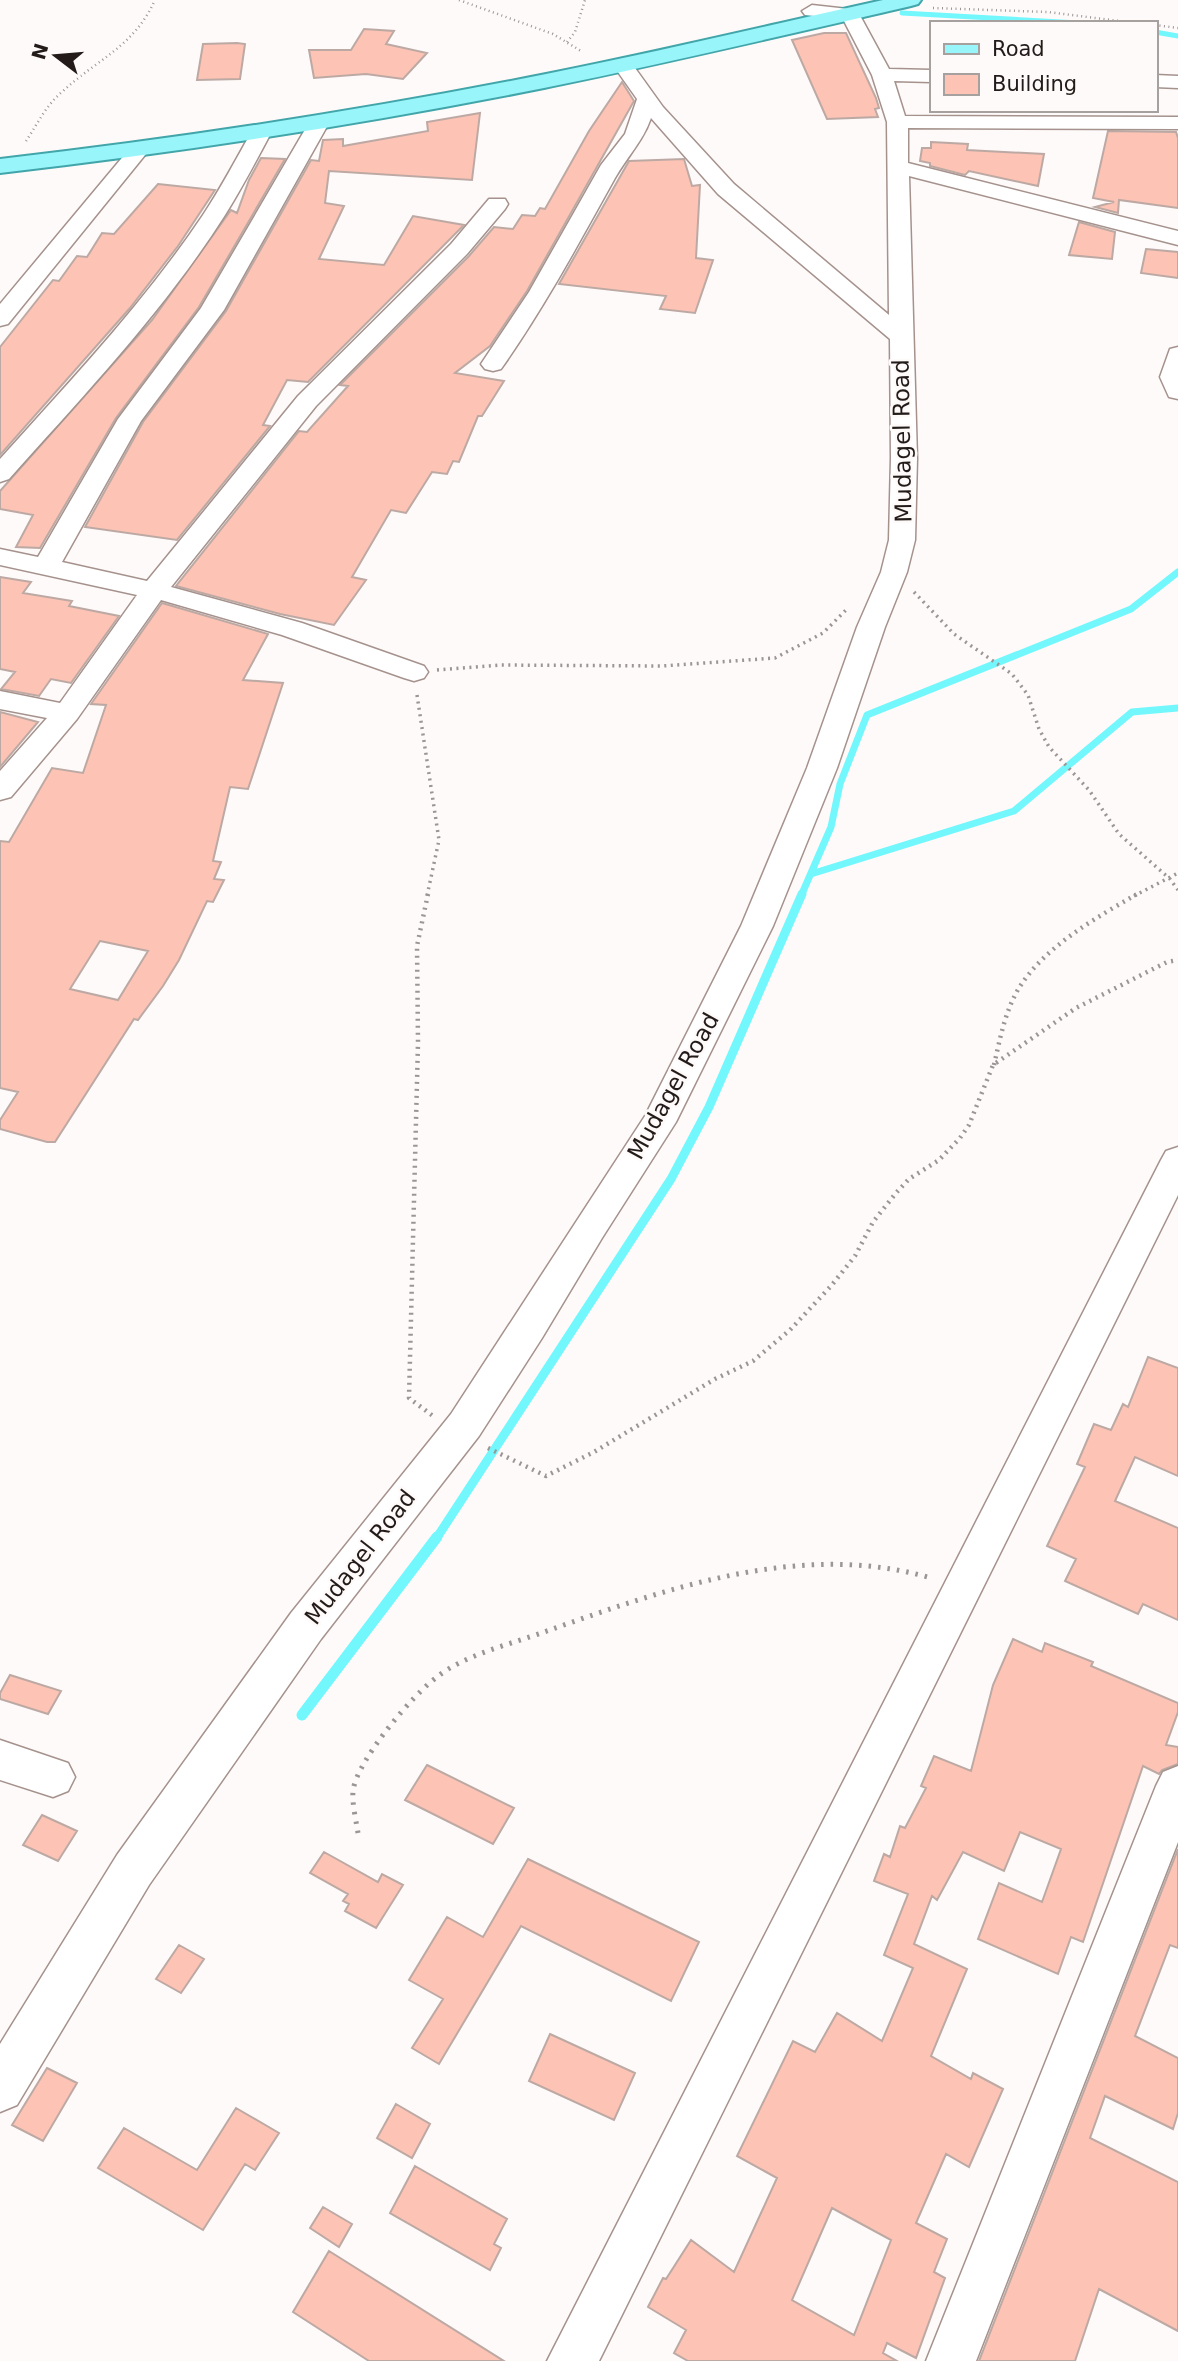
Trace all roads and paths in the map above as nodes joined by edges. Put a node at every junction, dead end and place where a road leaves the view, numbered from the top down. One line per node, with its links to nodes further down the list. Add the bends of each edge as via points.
1 (155, 0): 22 (path, via 134,38 59,93)
2 (459, 0): 9 (path)
3 (585, 0): 9 (path)
4 (911, 0): 5 (main road)
5 (867, 7): 6 (path, via 1048,12); 10 (main road, via 812,12); 11 (main road); 12 (street, Mudagel Road)
6 (1119, 21)
7 (1157, 25): 8 (path)
8 (1178, 28)
9 (567, 42): 10 (path)
10 (593, 59): 22 (main road, via 466,87)
11 (623, 65): 16 (street); 17 (main road)
12 (882, 75): 13 (street); 18 (street, Mudagel Road)
13 (930, 76)
14 (1157, 81): 15 (street)
15 (1177, 82)
16 (647, 100): 27 (street, via 726,188); 29 (street, via 635,135 612,165)
17 (320, 121): 20 (main road); 33 (street, via 212,310 130,419)
18 (897, 122): 19 (street); 23 (street, Mudagel Road)
19 (1178, 123)
20 (262, 131): 21 (main road); 31 (street, via 215,214 166,284)
21 (138, 151): 22 (main road); 26 (street)
22 (6, 159)
23 (900, 167): 25 (street); 27 (street, Mudagel Road)
24 (497, 204): 35 (street, via 307,401)
25 (1178, 238)
26 (0, 319)
27 (900, 336): 34 (street, Mudagel Road, via 904,526)
28 (1177, 359): 30 (street, via 1172,377)
29 (493, 364)
30 (1178, 392)
31 (0, 474)
32 (0, 557): 33 (street)
33 (46, 566): 35 (street)
34 (894, 572): 36 (path, via 872,584 823,633 775,658 662,666 501,665); 41 (path, via 954,634 1012,674 1028,695 1049,747 1089,790 1119,834); 46 (street, Mudagel Road, via 822,768 757,926 659,1122)
35 (155, 589): 36 (street, via 294,629); 38 (street)
36 (414, 672): 46 (path, via 439,840 417,946 409,1398)
37 (0, 700): 38 (street)
38 (67, 713): 39 (street)
39 (0, 790)
40 (1178, 873): 41 (path)
41 (1168, 878): 42 (path); 44 (path, via 1113,908 1030,972 1011,1007)
42 (1178, 890)
43 (1178, 960): 44 (path, via 1076,1008)
44 (993, 1065): 46 (path, via 970,1125 960,1138 896,1193 831,1286 753,1362 546,1476)
45 (1178, 1160): 47 (street)
46 (458, 1435): 52 (street, Mudagel Road, via 306,1626 133,1870)
47 (962, 1588): 51 (path, via 907,1571 845,1565 773,1567 718,1578 479,1655 437,1676 368,1756 353,1790); 53 (street)
48 (0, 1760): 49 (street)
49 (53, 1777)
50 (1178, 1786): 54 (street)
51 (358, 1833)
52 (0, 2088)
53 (572, 2361)
54 (951, 2361)

